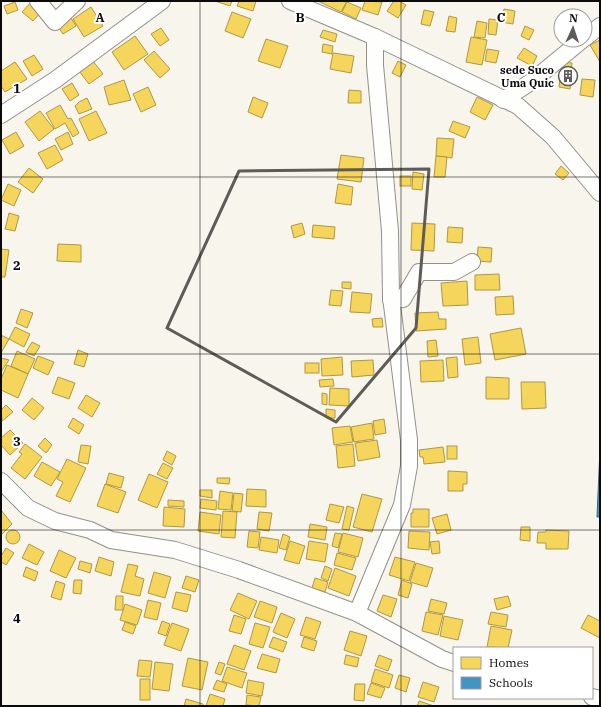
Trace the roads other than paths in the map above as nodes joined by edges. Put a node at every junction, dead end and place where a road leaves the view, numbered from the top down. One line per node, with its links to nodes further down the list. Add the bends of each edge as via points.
1 (38, 1): 4 (street, via 55,22)
2 (162, 1): 8 (street, via 55,80)
3 (290, 1): 5 (street)
4 (64, 4)
5 (375, 36): 7 (street); 11 (street, via 375,64 390,231)
6 (572, 48): 7 (street, via 531,82)
7 (504, 100): 9 (street, via 518,106 553,138)
8 (1, 115)
9 (600, 193)
10 (472, 262): 11 (street, via 454,272 418,272 403,299)
11 (391, 300): 13 (street, via 407,424 409,466 402,506)
12 (1, 481): 13 (street, via 28,508 55,521 90,530 111,540 175,550 239,570)
13 (356, 613): 14 (street)
14 (453, 663)

